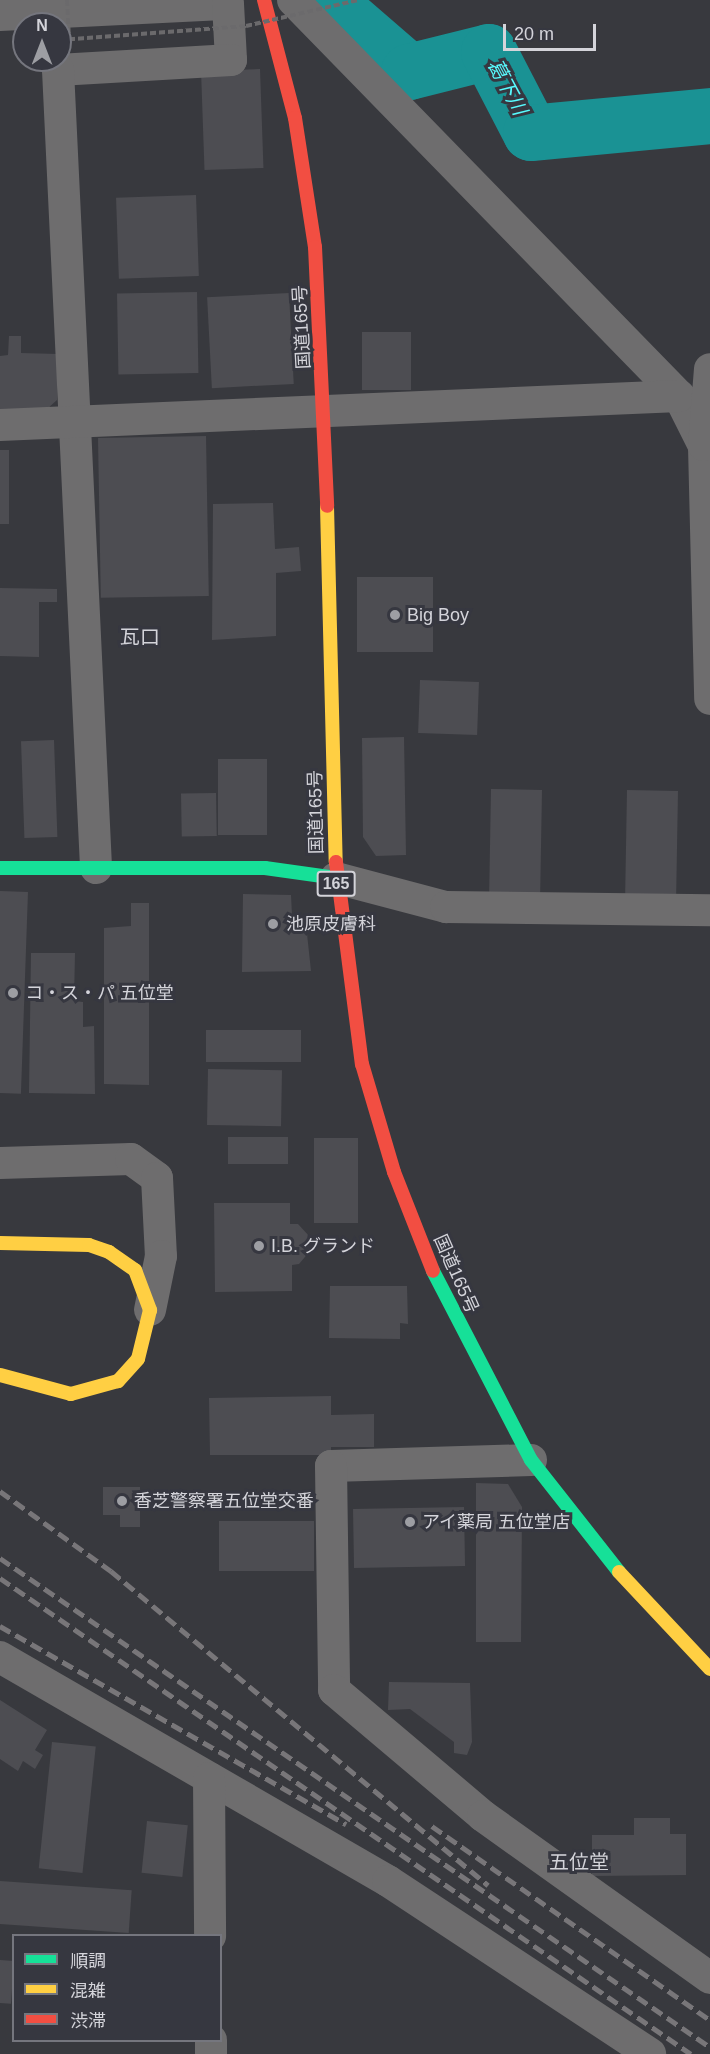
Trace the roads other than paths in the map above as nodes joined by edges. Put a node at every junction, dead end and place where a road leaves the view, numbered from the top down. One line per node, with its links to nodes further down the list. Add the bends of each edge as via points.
1 (264, 0): 6 (main road, 国道165号 / 165, via 307,185)
2 (293, 0): 5 (street)
3 (0, 15): 7 (street, via 228,4 231,60 58,70)
4 (710, 369): 9 (street)
5 (679, 396): 6 (street); 9 (street)
6 (325, 409): 7 (street); 13 (main road, 国道165号 / 165)
7 (77, 422): 8 (street); 12 (street)
8 (0, 425)
9 (704, 446): 10 (street)
10 (710, 699)
11 (0, 868): 12 (main road)
12 (96, 868): 13 (main road, via 265,868)
13 (336, 878): 14 (street, via 446,907); 19 (main road, 国道165号 / 165, via 362,1064 394,1172 441,1291)
14 (710, 910)
15 (0, 1163): 17 (street, via 130,1159 157,1178 161,1248)
16 (0, 1243): 17 (main road, via 89,1245 109,1252 135,1270)
17 (150, 1310): 18 (main road, via 138,1359 118,1381 71,1394 15,1383)
18 (0, 1375)
19 (531, 1460): 21 (main road, 国道165号 / 165, via 630,1586); 24 (street, via 331,1466 334,1690 483,1816)
20 (0, 1657): 22 (street)
21 (710, 1669)
22 (209, 1778): 23 (street); 25 (street, via 397,1887)
23 (210, 1934)
24 (710, 1977)
25 (650, 2054)

